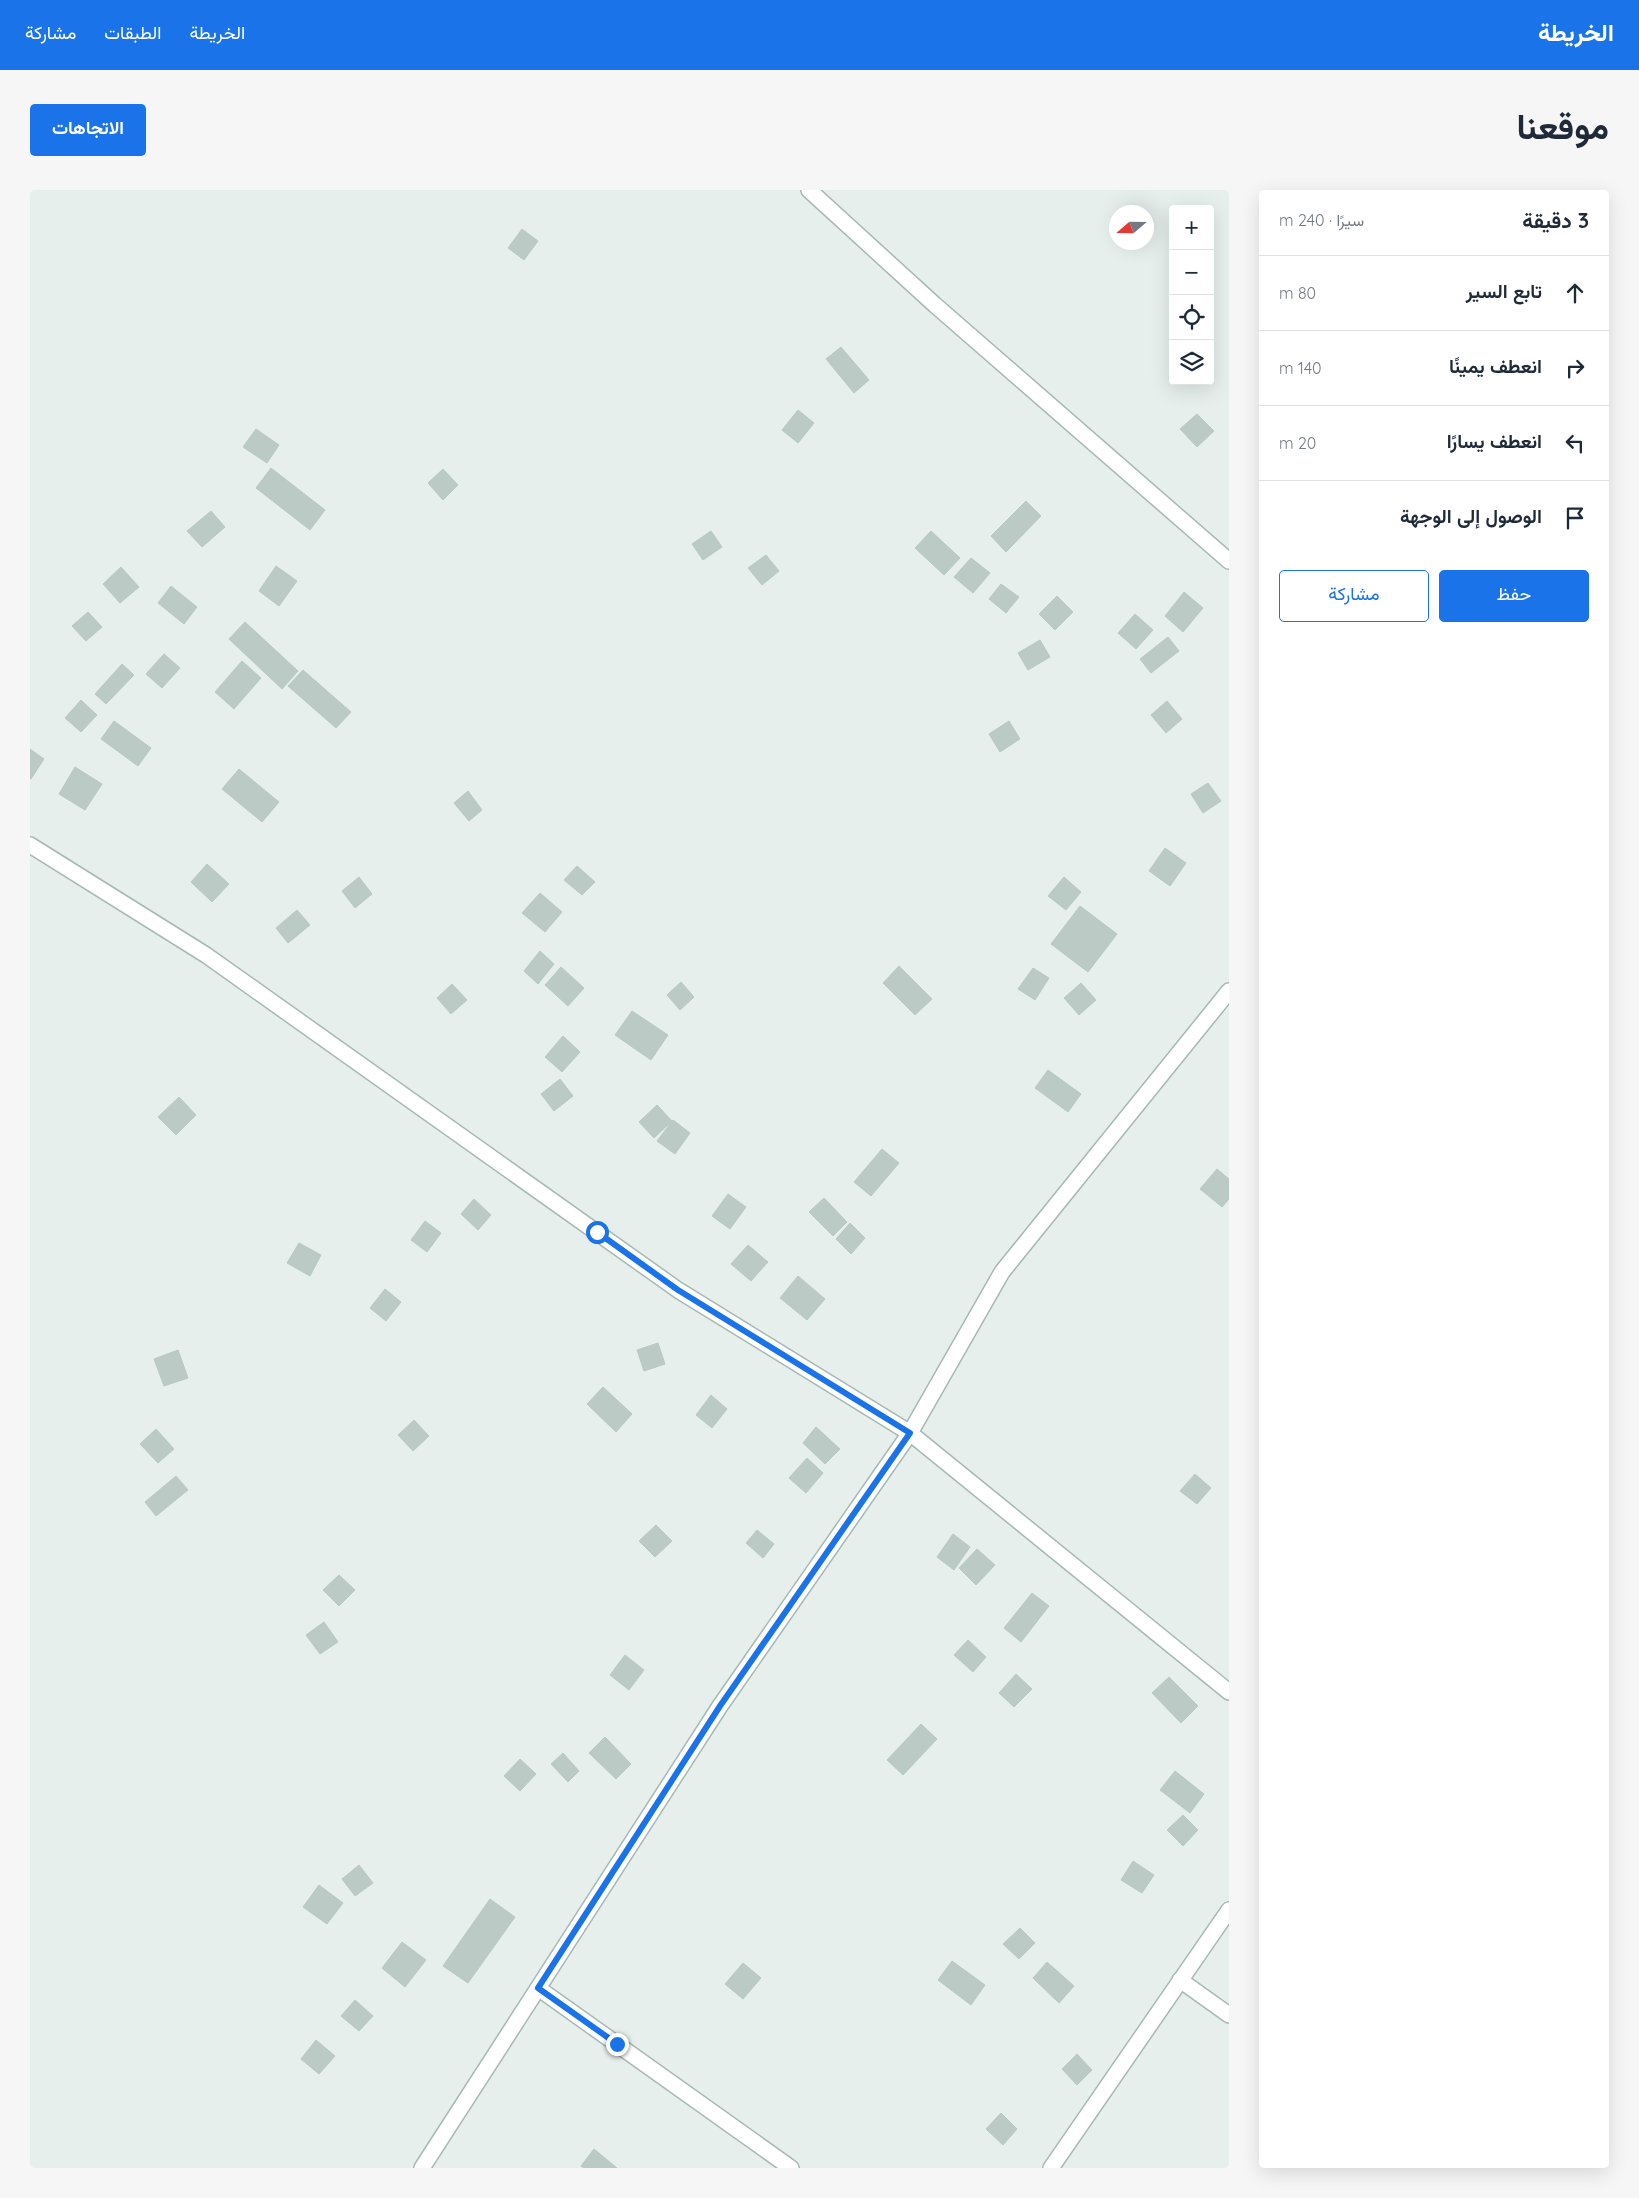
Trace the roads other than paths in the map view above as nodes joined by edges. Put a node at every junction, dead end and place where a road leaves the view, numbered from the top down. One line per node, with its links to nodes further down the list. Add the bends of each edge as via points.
1 (809, 190): 2 (street, via 935,305)
2 (1229, 561)
3 (30, 845): 5 (street, via 206,954 678,1290)
4 (1229, 991): 5 (street, via 1002,1272)
5 (910, 1433): 6 (street); 9 (street, via 720,1706)
6 (1229, 1692)
7 (1229, 1910): 8 (street)
8 (1180, 1980): 10 (street); 13 (street)
9 (538, 1988): 11 (street); 12 (street)
10 (1229, 2015)
11 (422, 2168)
12 (792, 2168)
13 (1051, 2168)

